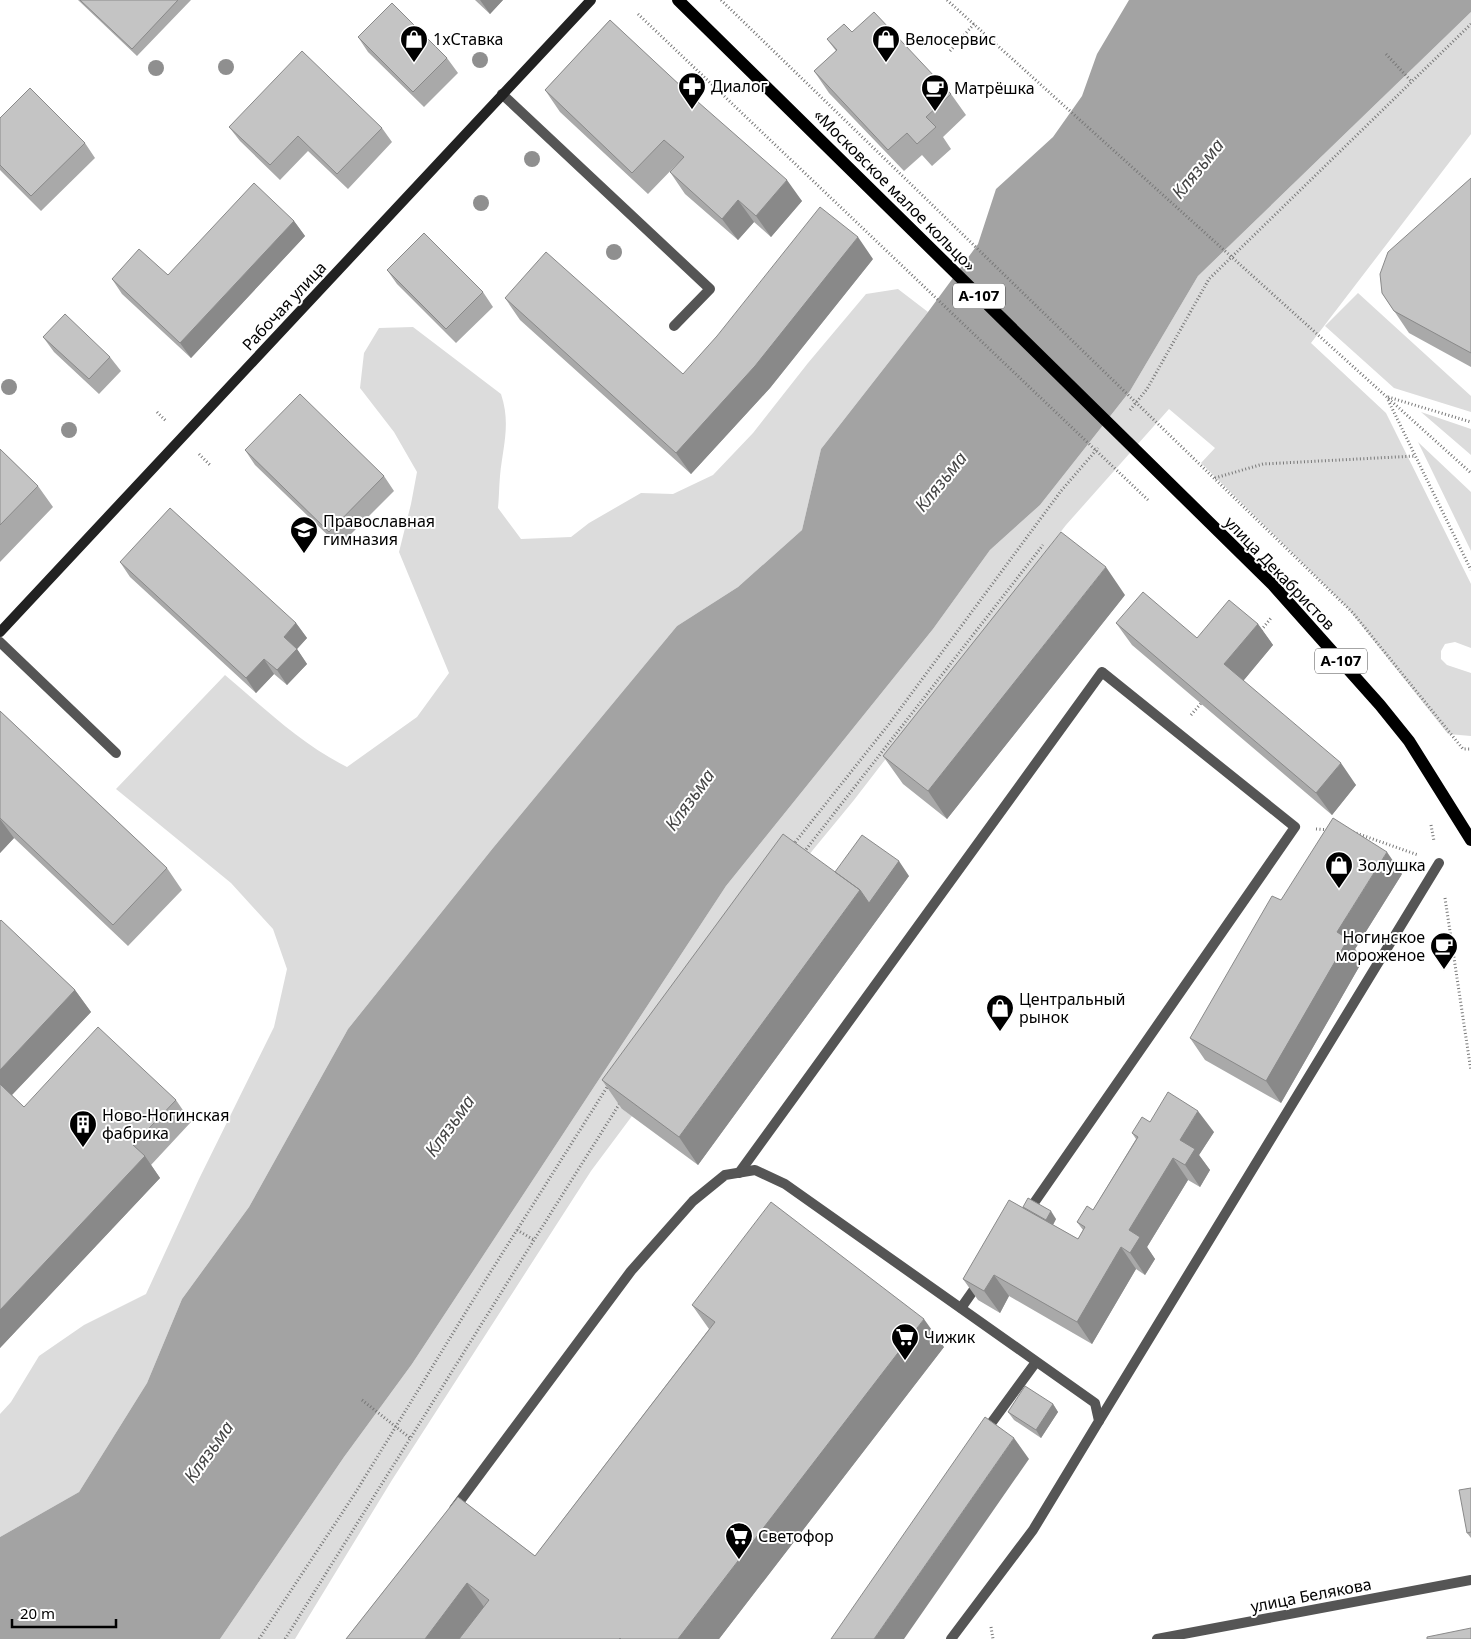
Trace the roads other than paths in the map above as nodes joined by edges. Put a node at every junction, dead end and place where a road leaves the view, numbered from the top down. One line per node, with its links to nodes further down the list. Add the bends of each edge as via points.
1 (591, 0): 3 (main road, Рабочая улица)
2 (678, 0): 5 (main road, «Московское малое кольцо» / А-107)
3 (502, 94): 4 (street, via 710,289); 6 (main road, Рабочая улица)
4 (674, 326)
5 (1187, 500): 9 (main road, улица Декабристов / А-107, via 1273,585 1386,712 1410,741)
6 (0, 632)
7 (0, 642): 8 (street)
8 (116, 753)
9 (1471, 840)
10 (1440, 863): 16 (street)
11 (739, 1173): 12 (street, via 1102,672 1295,827); 14 (street, via 755,1170 785,1184); 18 (street, via 725,1175 693,1200 631,1271)
12 (1023, 1219)
13 (983, 1276): 14 (street)
14 (961, 1308): 15 (street)
15 (1036, 1362): 16 (street, via 1095,1403); 17 (street)
16 (1099, 1421): 20 (street, via 1033,1530)
17 (978, 1441)
18 (447, 1518)
19 (1471, 1580): 21 (street, улица Белякова)
20 (951, 1639)
21 (1157, 1639)

